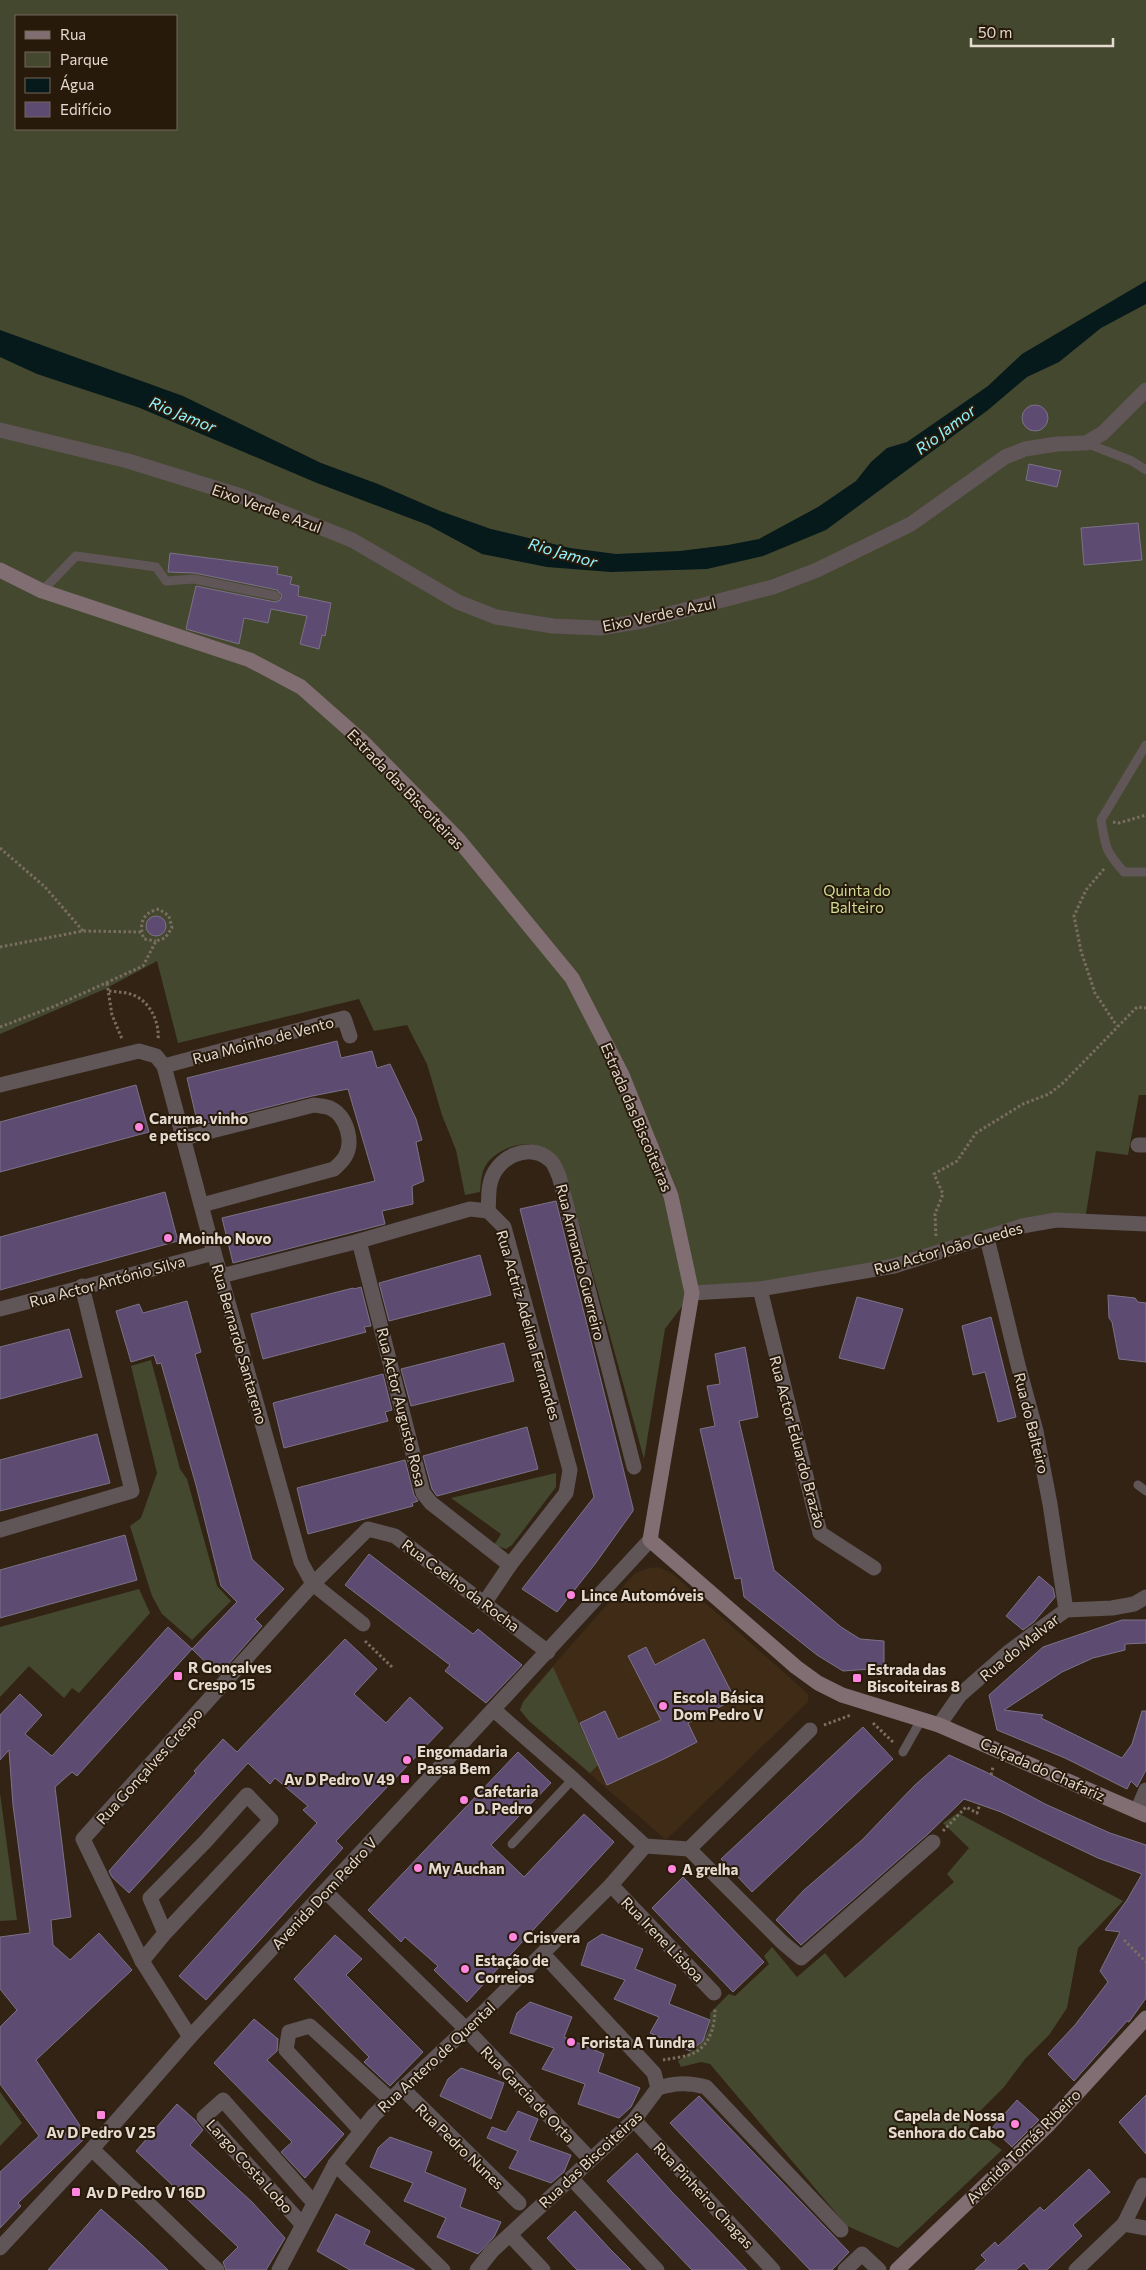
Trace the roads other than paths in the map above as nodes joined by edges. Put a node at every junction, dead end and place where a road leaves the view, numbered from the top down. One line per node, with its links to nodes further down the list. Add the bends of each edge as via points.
1 (1146, 390): 3 (street, via 1103,433)
2 (0, 430): 3 (street, Eixo Verde e Azul, via 128,462 241,496 352,540 458,602 496,617 553,626 600,628 642,621 773,587 817,570 911,524 1024,449)
3 (1086, 443): 4 (lane)
4 (1146, 470)
5 (0, 570): 6 (street, Estrada das Biscoiteiras)
6 (42, 591): 7 (lane, via 76,556 156,567 166,581 194,579); 23 (street, Estrada das Biscoiteiras, via 250,660 301,688 361,740 458,840 572,978 622,1075 671,1196)
7 (276, 596)
8 (1146, 745): 9 (lane, via 1100,820 1106,851 1112,859 1124,872)
9 (1146, 872)
10 (350, 1036): 11 (street, Rua Moinho de Vento, via 344,1018)
11 (160, 1061): 12 (street, via 139,1050); 13 (street, Rua Bernardo Santareno)
12 (0, 1085)
13 (184, 1138): 14 (street, Rua Bernardo Santareno); 14 (street, via 314,1105 330,1108 340,1115 347,1129 350,1142 345,1157 334,1169)
14 (202, 1205): 19 (street, Rua Bernardo Santareno)
15 (488, 1211): 18 (street, via 470,1209); 25 (street, Rua Armando Guerreiro, via 490,1182 498,1166 513,1154 534,1152 550,1160 559,1176); 29 (street, Rua Actriz Adelina Fernandes, via 504,1227 570,1470 566,1493)
16 (1146, 1224): 17 (street, Rua Actor João Guedes, via 1056,1220 1022,1226)
17 (987, 1238): 22 (street, Rua Actor João Guedes, via 894,1266); 34 (street, Rua do Balteiro, via 1036,1431)
18 (359, 1241): 20 (street); 29 (street, Rua Actor Augusto Rosa, via 423,1493 431,1503)
19 (214, 1253): 20 (street, Rua Bernardo Santareno); 21 (street, Rua Actor António Silva)
20 (221, 1276): 31 (street, Rua Bernardo Santareno, via 301,1562)
21 (82, 1286): 24 (street, Rua Actor António Silva); 27 (street, via 132,1491)
22 (760, 1289): 23 (street, Rua Actor João Guedes); 30 (street, Rua Actor Eduardo Brazão, via 820,1533)
23 (692, 1293): 28 (street, Estrada das Biscoiteiras)
24 (0, 1309)
25 (634, 1467)
26 (368, 1529): 31 (street, Rua Gonçalves Crespo); 33 (street, Rua Coelho da Rocha, via 395,1536)
27 (0, 1530)
28 (650, 1540): 36 (street, Avenida Dom Pedro V); 38 (street, via 818,1684)
29 (510, 1565): 33 (street, Rua Actriz Adelina Fernandes)
30 (874, 1568)
31 (313, 1584): 35 (street); 53 (street, Rua Gonçalves Crespo, via 83,1839)
32 (1146, 1597): 34 (street, Rua do Malvar, via 1134,1604 1112,1608)
33 (485, 1602): 36 (street, Rua Coelho da Rocha)
34 (1066, 1610): 39 (street, Rua do Malvar, via 1010,1651 960,1695)
35 (363, 1624)
36 (548, 1652): 37 (street, Avenida Dom Pedro V)
37 (494, 1710): 42 (street); 50 (street, Avenida Dom Pedro V)
38 (921, 1720): 39 (street); 41 (lane)
39 (939, 1725): 44 (street, Calçada do Chafariz)
40 (810, 1730): 48 (street)
41 (903, 1752)
42 (573, 1779): 46 (lane); 47 (street)
43 (1146, 1790): 44 (street)
44 (1141, 1813)
45 (933, 1842): 48 (street, via 802,1958)
46 (512, 1844)
47 (645, 1846): 48 (street); 49 (street, Rua Antero de Quental)
48 (688, 1849)
49 (612, 1885): 52 (street, Rua Antero de Quental); 54 (street, Rua Irene Lisboa)
50 (326, 1892): 56 (street, Rua Garcia de Orta); 57 (street, Avenida Dom Pedro V)
51 (165, 1933): 51 (street, via 271,1820 247,1795 150,1898); 53 (street)
52 (542, 1954): 56 (street, Rua Antero de Quental); 59 (street, via 654,2073)
53 (142, 1961): 57 (street, Rua Gonçalves Crespo)
54 (714, 1992)
55 (1146, 2018): 85 (street, Avenida Tomás Ribeiro, via 1049,2124)
56 (466, 2029): 58 (street, Rua Antero de Quental); 64 (street, Rua Garcia de Orta)
57 (190, 2037): 63 (street, Avenida Dom Pedro V)
58 (402, 2088): 60 (street, Rua Antero de Quental); 69 (street, Rua Pedro Nunes)
59 (658, 2088): 61 (street, Rua das Biscoiteiras); 73 (street, via 675,2083 706,2087)
60 (390, 2099): 62 (street, Rua Antero de Quental); 62 (street, via 310,2026 289,2032 286,2050)
61 (634, 2120): 64 (street, Rua das Biscoiteiras); 82 (street, Rua Pinheiro Chagas)
62 (361, 2131): 65 (street, Rua Antero de Quental)
63 (92, 2149): 75 (street, Avenida Dom Pedro V); 76 (street)
64 (590, 2159): 66 (street, Rua das Biscoiteiras)
65 (335, 2164): 68 (street, Rua Antero de Quental); 78 (street)
66 (571, 2178): 74 (street, Rua das Biscoiteiras); 81 (street)
67 (1146, 2187): 71 (street, via 1143,2185)
68 (314, 2203): 70 (street, Rua Antero de Quental); 70 (street, Largo Costa Lobo, via 223,2100 204,2117)
69 (519, 2203)
70 (302, 2224): 77 (street, Rua Antero de Quental)
71 (1124, 2224): 72 (street); 86 (street)
72 (1146, 2228)
73 (840, 2230)
74 (510, 2235): 79 (street, Rua das Biscoiteiras); 80 (street)
75 (0, 2248)
76 (218, 2270)
77 (279, 2270)
78 (442, 2270)
79 (477, 2270)
80 (543, 2270)
81 (657, 2270)
82 (774, 2270)
83 (846, 2270): 84 (street, via 862,2254)
84 (879, 2270)
85 (897, 2270)
86 (1076, 2270)

